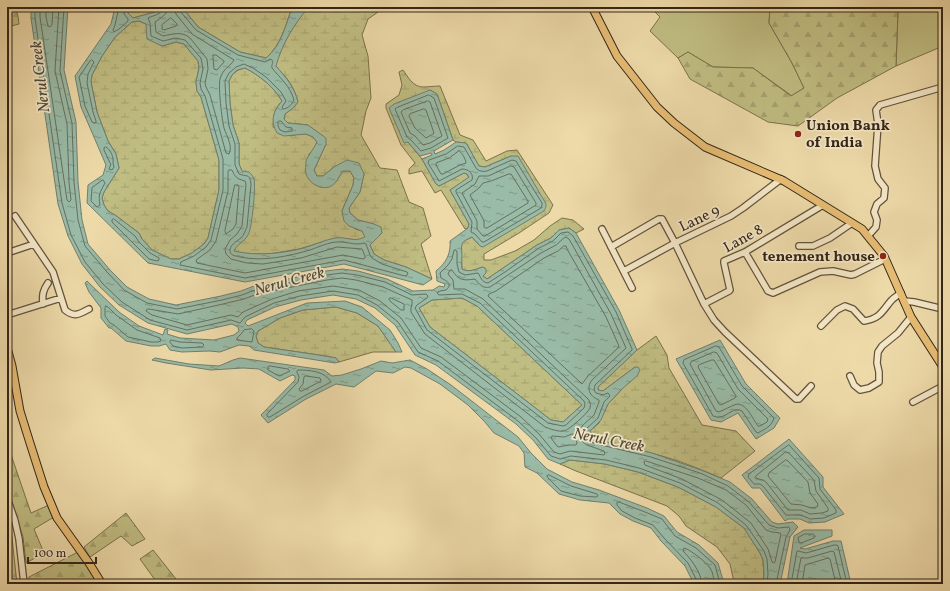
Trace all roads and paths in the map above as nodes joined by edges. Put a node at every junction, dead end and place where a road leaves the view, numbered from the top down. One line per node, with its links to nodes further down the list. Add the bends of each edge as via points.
1 (592, 7): 3 (main road, via 617,56 657,107 674,123 705,146)
2 (943, 87): 8 (street, via 880,105 876,110 878,124 875,166 878,178 885,188 884,198 877,204 874,212 876,227)
3 (781, 179): 4 (main road); 9 (street, Lane 9, via 731,216)
4 (823, 205): 6 (main road); 13 (street, Lane 8)
5 (15, 216): 10 (street)
6 (852, 223): 8 (main road); 11 (street, via 813,246)
7 (602, 229): 12 (street)
8 (868, 236): 15 (main road)
9 (675, 243): 12 (street, via 661,218); 16 (street, Lane 9); 23 (street)
10 (34, 244): 14 (street); 20 (street, via 53,272)
11 (799, 246)
12 (611, 247): 16 (street)
13 (745, 252): 15 (street, via 768,291 773,293 820,272 833,271 851,275); 23 (street, Lane 8, via 724,261 729,291)
14 (7, 254)
15 (885, 259): 19 (main road)
16 (624, 271): 18 (street)
17 (48, 283): 22 (street, via 42,293)
18 (632, 288)
19 (901, 293): 21 (main road); 28 (street, via 892,300 884,312 871,320 864,321 845,306 837,310)
20 (61, 298): 22 (street); 24 (street, via 65,310 70,314 76,315)
21 (904, 301): 25 (street); 27 (main road)
22 (43, 304): 26 (street)
23 (704, 304): 32 (street, via 725,332 796,399 799,400)
24 (89, 309)
25 (943, 310)
26 (7, 315)
27 (911, 318): 30 (main road); 31 (street, via 878,352 879,382 860,390)
28 (821, 326)
29 (7, 348): 37 (main road, via 20,410 56,518)
30 (943, 367)
31 (850, 376)
32 (811, 386)
33 (943, 386): 34 (street)
34 (913, 402)
35 (7, 498): 36 (street, via 19,539)
36 (24, 584)
37 (102, 584)

